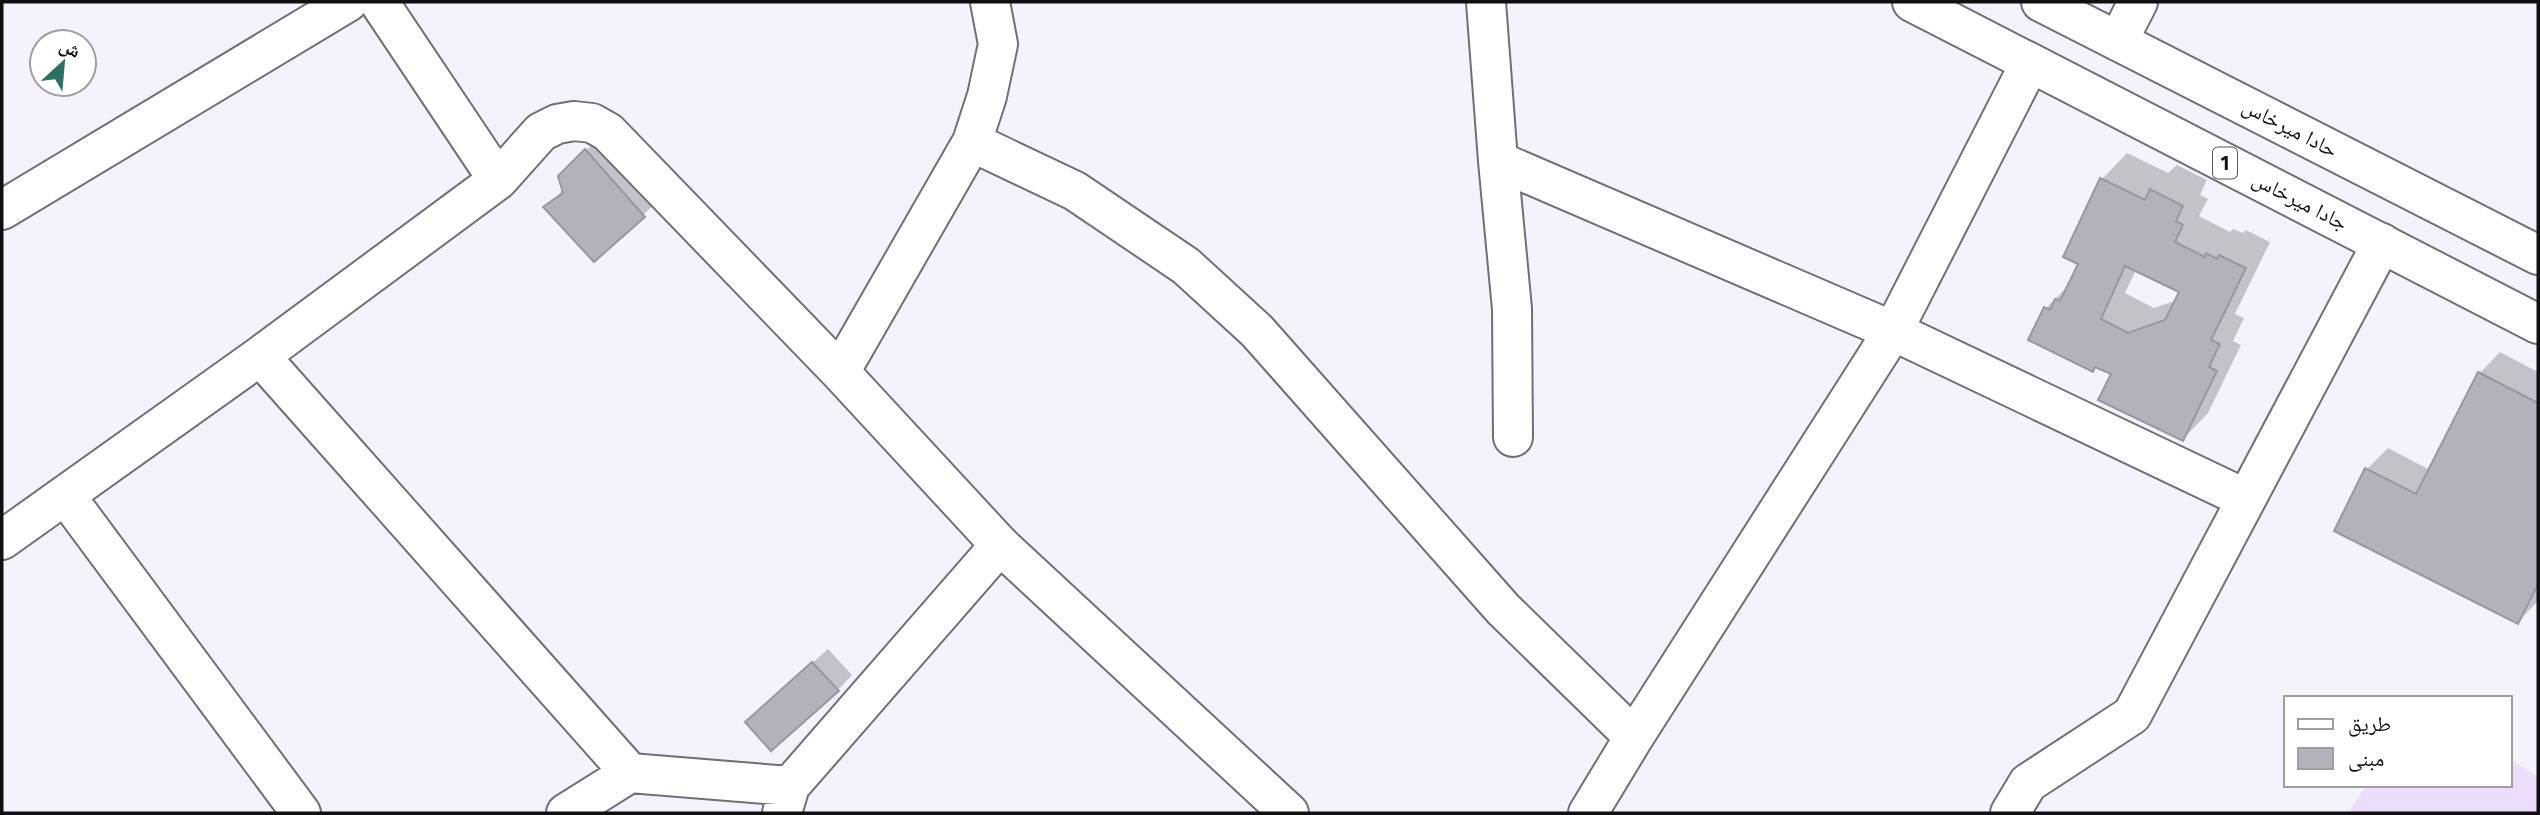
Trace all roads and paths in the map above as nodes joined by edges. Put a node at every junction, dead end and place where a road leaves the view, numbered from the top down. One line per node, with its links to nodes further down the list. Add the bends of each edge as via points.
1 (348, 2): 13 (street)
2 (379, 2): 12 (street)
3 (990, 2): 10 (street, via 998,44)
4 (1486, 2): 11 (street)
5 (1912, 2): 9 (street, جادا ميرخاس / 1)
6 (2041, 2): 8 (street, حادا ميرخاس)
7 (2138, 2): 8 (street)
8 (2118, 40): 15 (street, حادا ميرخاس)
9 (2030, 63): 14 (street, جادا ميرخاس / 1); 17 (street)
10 (972, 142): 19 (street); 25 (street, via 1075,191 1186,265 1257,331 1503,609)
11 (1498, 161): 17 (street); 20 (street, via 1512,309)
12 (498, 180): 18 (street); 19 (street, via 541,132 557,124 592,123 608,132)
13 (2, 210)
14 (2382, 243): 16 (street, جادا ميرخاس / 1); 22 (street)
15 (2538, 255)
16 (2538, 324)
17 (1893, 331): 22 (street); 25 (street)
18 (260, 356): 21 (street); 26 (street)
19 (840, 373): 24 (street)
20 (1513, 437)
21 (65, 495): 23 (street); 28 (street)
22 (2246, 499): 32 (street, via 2132,715 2028,783)
23 (2, 540)
24 (1000, 545): 27 (street); 30 (street)
25 (1634, 737): 31 (street)
26 (630, 774): 27 (street); 29 (street)
27 (786, 800)
28 (301, 813)
29 (566, 813)
30 (1289, 813)
31 (1588, 813)
32 (2010, 813)

